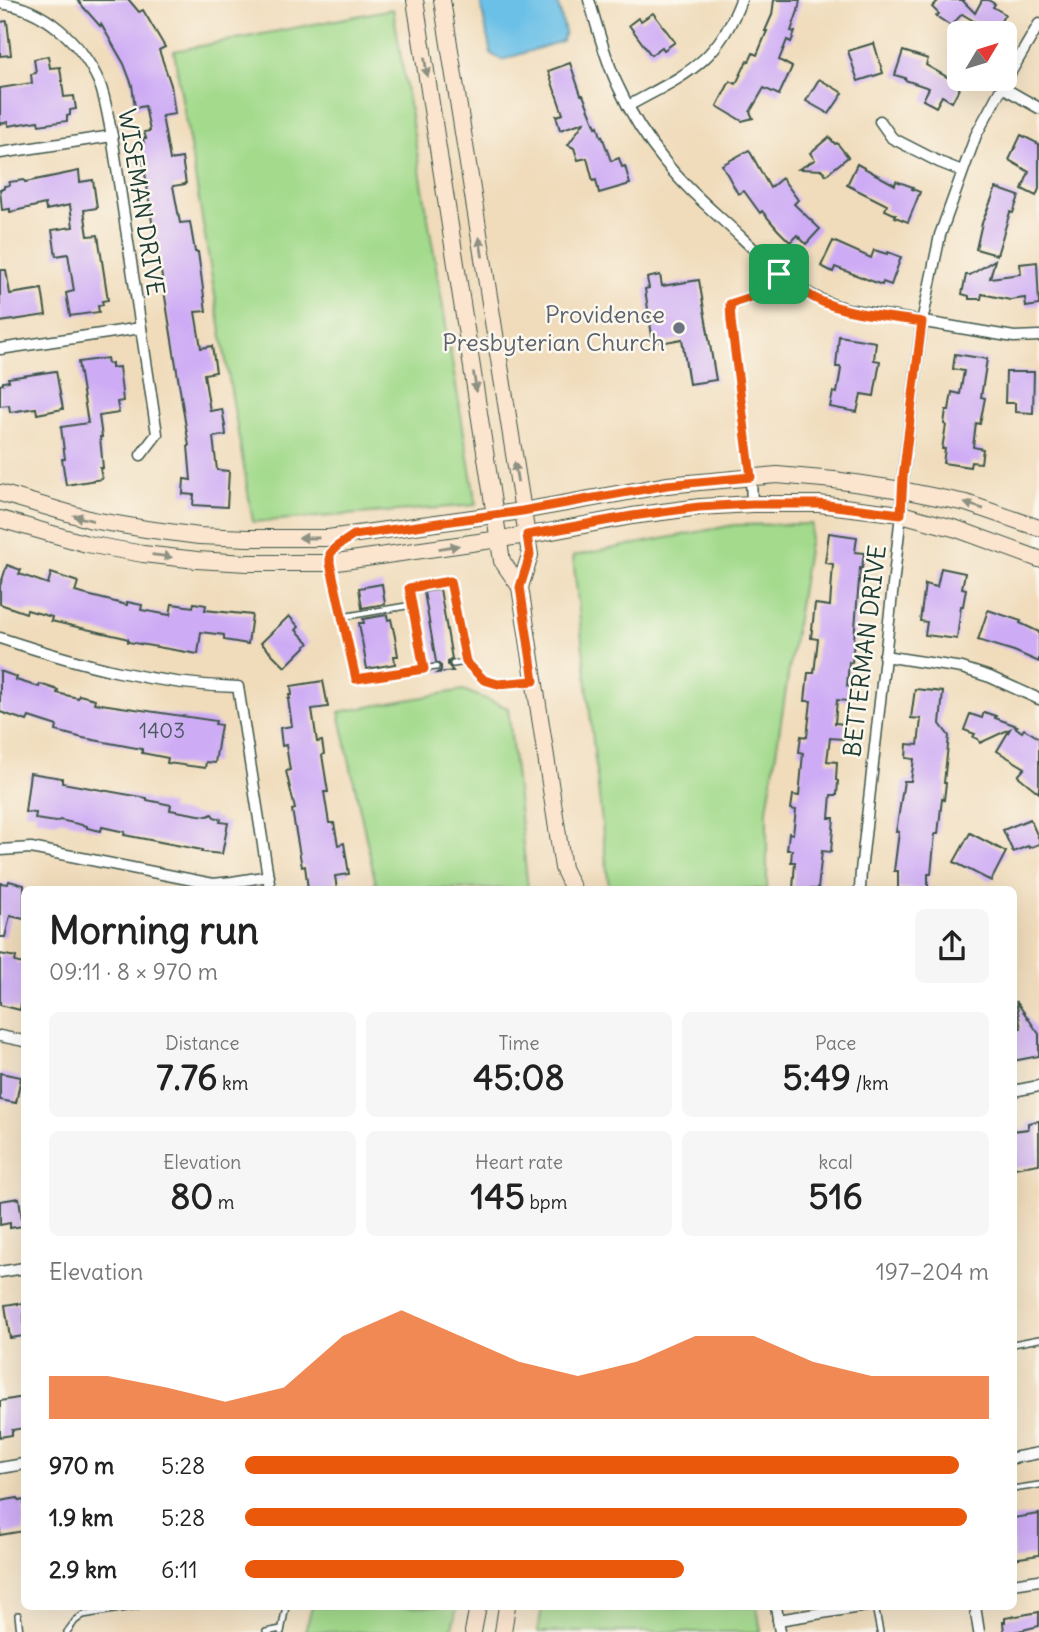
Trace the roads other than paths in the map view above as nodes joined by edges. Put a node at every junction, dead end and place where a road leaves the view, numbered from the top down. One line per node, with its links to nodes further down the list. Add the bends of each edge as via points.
1 (415, 0): 8 (main road)
2 (442, 0): 7 (main road)
3 (589, 0): 12 (street)
4 (741, 0): 12 (street, via 709,56)
5 (0, 3): 15 (street, WISEMAN DRIVE, via 46,19 74,44 99,82)
6 (1039, 24): 9 (street, BETTERMAN DRIVE)
7 (447, 29): 8 (main road); 28 (main road, one-way to 7)
8 (421, 34): 30 (main road, one-way to 30)
9 (1017, 61)
10 (1000, 91): 17 (street, BETTERMAN DRIVE)
11 (1009, 91): 13 (street)
12 (628, 106): 18 (street, via 667,164)
13 (1039, 108)
14 (880, 121): 17 (street, via 892,138)
15 (112, 135): 16 (street); 20 (street, WISEMAN DRIVE)
16 (0, 153)
17 (962, 171): 19 (street, BETTERMAN DRIVE, via 940,235)
18 (779, 274): 19 (street, via 826,304); 24 (lane, via 757,295 730,304)
19 (922, 322): 21 (street, via 1014,337); 25 (street, BETTERMAN DRIVE)
20 (141, 328): 22 (street); 23 (street, WISEMAN DRIVE, via 157,433)
21 (1039, 336)
22 (0, 349)
23 (141, 456)
24 (751, 477): 25 (main road, via 777,475); 27 (street); 28 (main road, via 667,485)
25 (902, 490): 29 (street, BETTERMAN DRIVE); 32 (main road, one-way to 25, via 966,503)
26 (0, 493): 33 (main road, one-way to 26, via 199,536 92,520)
27 (752, 504): 29 (main road, via 819,504); 34 (main road, via 645,514)
28 (522, 511): 30 (main road); 34 (main road)
29 (901, 514): 36 (main road); 42 (street, BETTERMAN DRIVE)
30 (495, 515): 33 (main road); 35 (main road)
31 (0, 519): 37 (main road, one-way to 37, via 87,544 143,554 209,561)
32 (1039, 528)
33 (354, 535): 37 (main road, via 336,547)
34 (527, 535): 35 (main road); 38 (main road, via 530,555)
35 (499, 539): 37 (main road, one-way to 35); 38 (main road, via 502,561)
36 (1039, 559)
37 (330, 563): 40 (lane)
38 (520, 587): 47 (main road)
39 (412, 605): 40 (lane); 43 (lane, via 409,588 450,581); 46 (lane)
40 (342, 617): 46 (lane, via 356,679)
41 (0, 638): 51 (street, via 124,674 237,687)
42 (884, 656): 48 (street, via 962,668); 55 (street, BETTERMAN DRIVE)
43 (466, 662): 44 (lane); 47 (lane, via 484,680 498,684)
44 (453, 664)
45 (436, 667): 46 (lane)
46 (424, 669)
47 (534, 681): 50 (main road)
48 (1039, 699)
49 (0, 850): 51 (street, via 31,848 213,884)
50 (563, 867): 53 (main road); 54 (main road)
51 (269, 876): 52 (street)
52 (270, 886)
53 (560, 886)
54 (572, 886)
55 (860, 886)
56 (0, 1036): 57 (street)
57 (21, 1040)
58 (1039, 1086): 59 (street)
59 (1017, 1090)
60 (21, 1268): 61 (street)
61 (0, 1272)
62 (1039, 1339): 63 (lane)
63 (1017, 1344)
64 (1039, 1453): 65 (street)
65 (1017, 1457)
66 (21, 1464): 67 (street)
67 (0, 1468)
68 (1039, 1485): 69 (lane)
69 (1017, 1488)
70 (1039, 1580): 71 (street)
71 (1017, 1583)
72 (114, 1610): 83 (lane, via 83,1615)
73 (285, 1610): 81 (lane)
74 (477, 1610): 85 (main road)
75 (506, 1610): 86 (main road)
76 (846, 1610): 80 (street)
77 (876, 1610): 87 (lane)
78 (976, 1610): 88 (street)
79 (18, 1615): 82 (lane)
80 (779, 1626)
81 (281, 1631): 84 (lane)
82 (20, 1632)
83 (67, 1632)
84 (266, 1632)
85 (473, 1632)
86 (503, 1632)
87 (880, 1632)
88 (979, 1632)

